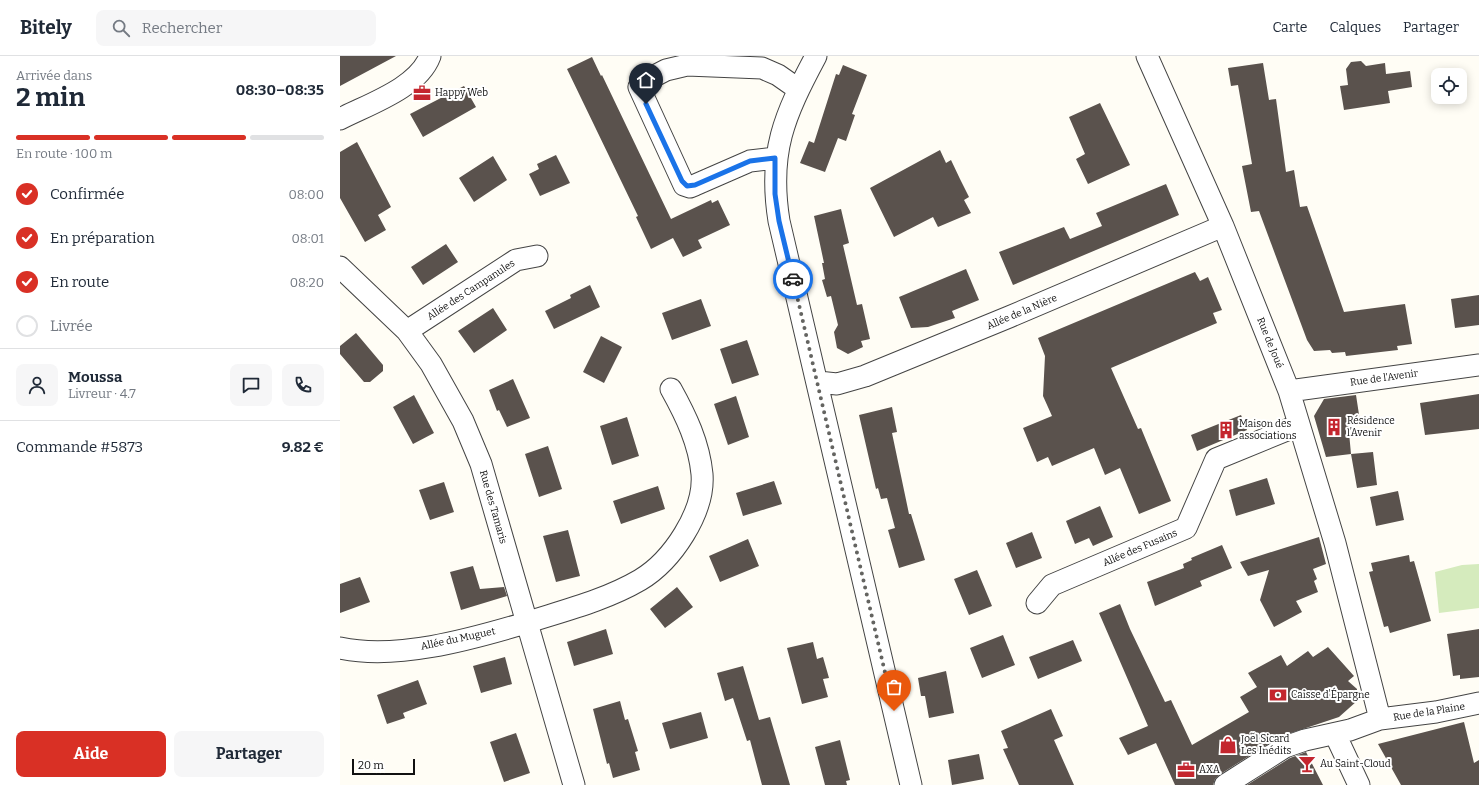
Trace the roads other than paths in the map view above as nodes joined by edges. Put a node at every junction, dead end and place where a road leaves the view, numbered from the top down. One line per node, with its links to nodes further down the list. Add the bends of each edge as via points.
1 (430, 56): 5 (street, via 420,74 410,83)
2 (816, 56): 4 (street)
3 (1147, 56): 7 (street, Rue de Joué)
4 (798, 89): 6 (street, via 781,130); 6 (street, via 778,75 762,68 687,65 666,70 643,82 639,87 684,185 690,187 750,161)
5 (340, 119)
6 (775, 158): 12 (street, via 775,194 779,221)
7 (1223, 226): 12 (street, Allée de la Nière, via 865,376 837,384); 14 (street, Rue de Joué)
8 (537, 256): 10 (street, Allée des Campanules, via 516,260)
9 (340, 267): 10 (street, Rue des Tamaris)
10 (407, 331): 17 (street, Rue des Tamaris, via 431,364 463,421 481,464)
11 (1479, 365): 14 (street, Rue de l'Avenir)
12 (818, 382): 23 (street)
13 (671, 389): 17 (street, Allée du Muguet, via 695,440 702,476 695,512 681,540 656,568 642,579 598,600)
14 (1289, 391): 15 (street, Rue de Joué)
15 (1300, 425): 16 (street, Allée des Fusains, via 1216,459 1186,528 1052,585); 20 (street, Rue de Joué, via 1335,543)
16 (1037, 603)
17 (527, 622): 18 (street, Allée du Muguet, via 438,645 378,651); 22 (street, Rue des Tamaris)
18 (340, 648)
19 (1479, 704): 20 (street, Rue de la Plaine)
20 (1380, 719): 21 (street, Rue de la Plaine)
21 (1334, 734): 24 (street, Rue de la Plaine, via 1284,747); 25 (street)
22 (574, 785)
23 (911, 785)
24 (1225, 785)
25 (1359, 785)

